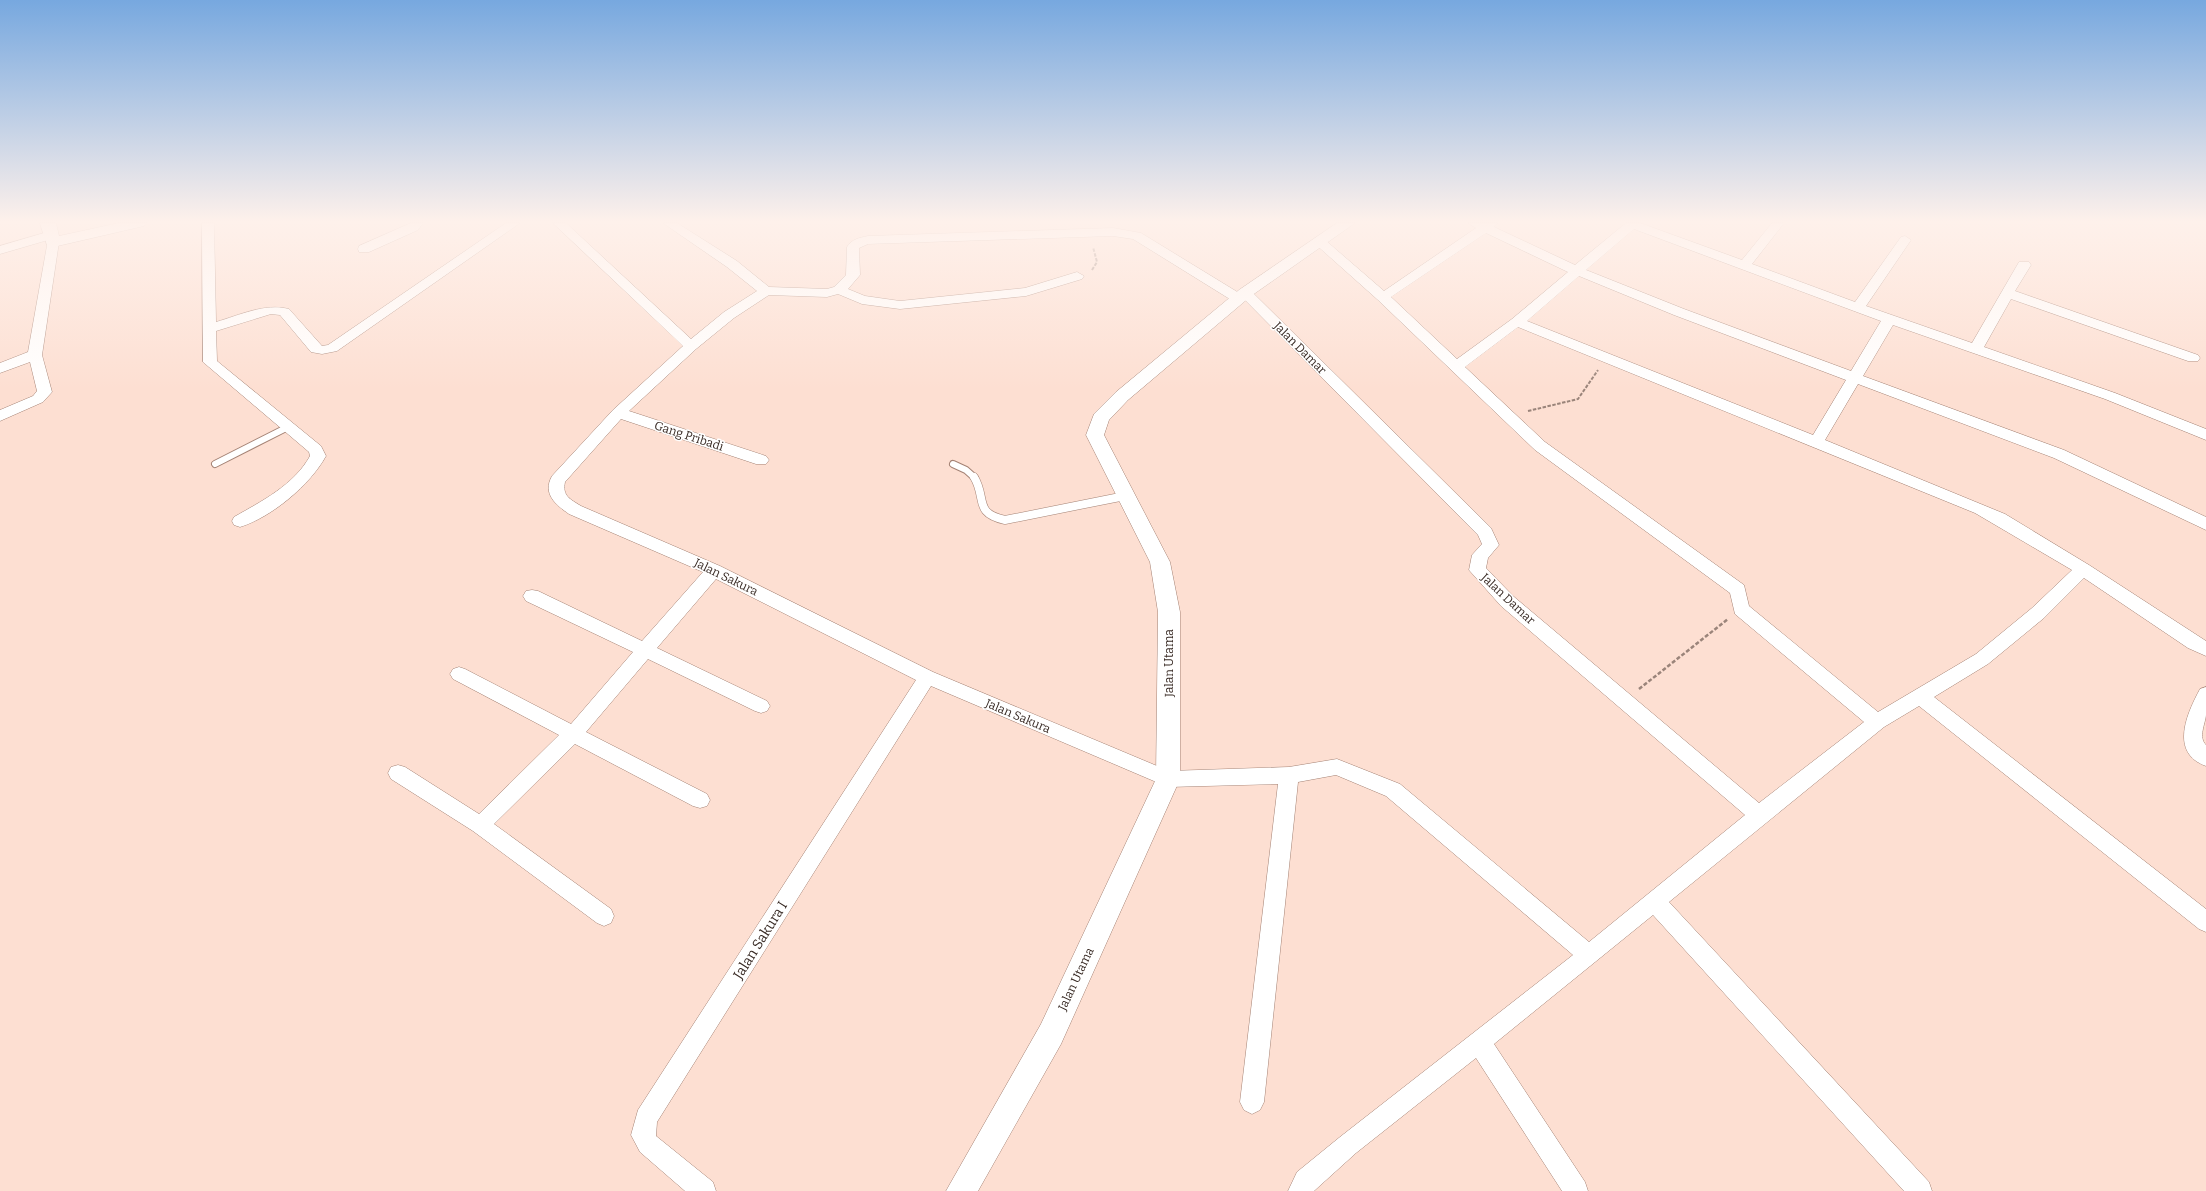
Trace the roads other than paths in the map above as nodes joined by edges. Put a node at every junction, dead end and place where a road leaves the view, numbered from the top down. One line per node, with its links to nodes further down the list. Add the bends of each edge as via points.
1 (45, 279): 28 (street)
2 (209, 279): 25 (street)
3 (433, 279): 25 (street, via 332,348 316,349 284,312 278,310 270,310)
4 (620, 279): 26 (street)
5 (750, 279): 18 (street)
6 (850, 279): 17 (street)
7 (1069, 279): 17 (street, via 1026,292 900,305 862,300)
8 (1211, 279): 20 (street)
9 (1266, 279): 20 (street, Jalan Utama)
10 (1362, 279): 21 (street)
11 (1408, 279): 21 (street)
12 (1568, 279): 24 (street)
13 (1596, 279): 32 (street)
14 (1778, 279): 22 (street)
15 (1878, 279): 22 (street)
16 (2016, 279): 19 (street)
17 (839, 290): 18 (street, via 827,293)
18 (766, 291): 26 (street, Jalan Sakura, via 729,315)
19 (2008, 293): 27 (street); 29 (street)
20 (1241, 296): 41 (street, Jalan Utama, via 1122,396 1100,418 1095,435); 61 (street, Jalan Damar, via 1485,532 1491,545 1480,555 1478,570 1507,601)
21 (1383, 297): 30 (street)
22 (1858, 308): 23 (street)
23 (1890, 318): 27 (street); 32 (street)
24 (1517, 322): 30 (street); 37 (street)
25 (210, 328): 35 (street, via 210,362)
26 (691, 346): 33 (street, Jalan Sakura)
27 (1976, 348): 36 (street)
28 (35, 355): 31 (street); 34 (street, via 44,395)
29 (2193, 358)
30 (1456, 366): 54 (street, via 1540,446 1738,590 1741,609)
31 (0, 368)
32 (1855, 377): 37 (street); 43 (street, via 2059,454)
33 (618, 413): 38 (street, Gang Pribadi); 45 (street, Jalan Sakura, via 558,480 556,489 559,499 575,510)
34 (0, 416)
35 (288, 427): 39 (lane); 42 (street, via 316,450 317,460 280,497)
36 (2206, 434)
37 (1816, 443): 44 (street, via 1981,509)
38 (761, 460)
39 (215, 464)
40 (953, 464): 41 (lane, via 975,479 983,510 992,518 1005,520)
41 (1125, 496): 59 (street, Jalan Utama, via 1160,562 1169,612)
42 (240, 521)
43 (2206, 524)
44 (2083, 569): 47 (street); 52 (street, via 2038,613 1982,659)
45 (714, 570): 48 (street); 50 (street, Jalan Sakura)
46 (532, 596): 48 (street)
47 (2206, 649)
48 (643, 651): 53 (street); 55 (street)
49 (459, 674): 55 (street)
50 (927, 677): 59 (street, Jalan Sakura); 69 (street, Jalan Sakura I, via 646,1118 643,1134 648,1144)
51 (2206, 694): 56 (street, via 2193,726 2194,745)
52 (1919, 696): 54 (street); 65 (street)
53 (761, 706)
54 (1877, 722): 61 (street)
55 (574, 733): 60 (street); 62 (street)
56 (2206, 758)
57 (398, 773): 62 (street)
58 (1289, 775): 59 (street); 66 (street, via 1337,767 1393,790); 68 (street)
59 (1168, 779): 70 (street, Jalan Utama, via 1051,1034)
60 (700, 800)
61 (1759, 815): 63 (street)
62 (480, 825): 64 (street)
63 (1654, 901): 66 (street); 73 (street)
64 (604, 916)
65 (2206, 922)
66 (1589, 954): 67 (street)
67 (1479, 1042): 71 (street, via 1348,1145 1306,1181); 72 (street)
68 (1252, 1102)
69 (704, 1191)
70 (961, 1191)
71 (1300, 1191)
72 (1576, 1191)
73 (1920, 1191)

